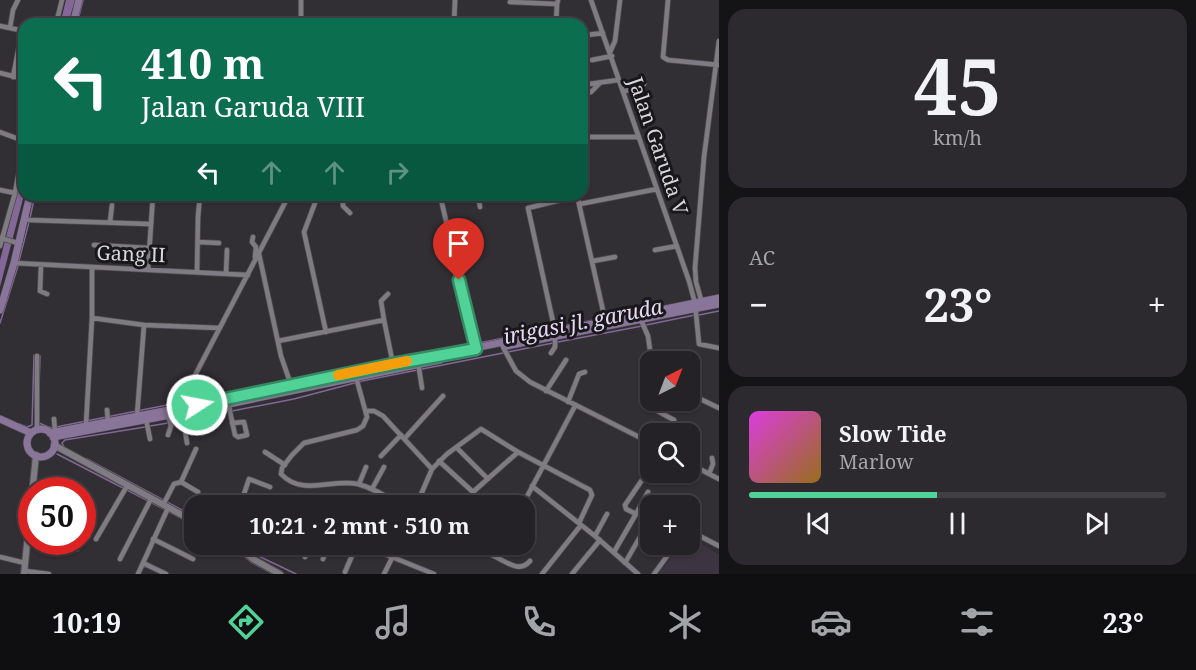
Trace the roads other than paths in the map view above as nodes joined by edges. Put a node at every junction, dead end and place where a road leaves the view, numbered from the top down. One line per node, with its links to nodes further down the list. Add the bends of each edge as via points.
1 (18, 0): 17 (street)
2 (62, 0): 11 (street)
3 (79, 0): 12 (main road)
4 (301, 0): 13 (street)
5 (455, 0): 14 (street)
6 (510, 0): 10 (street)
7 (591, 0): 19 (street, Jalan Garuda V)
8 (620, 0): 23 (street)
9 (668, 0): 25 (street, via 664,58)
10 (558, 2): 15 (street)
11 (58, 18)
12 (74, 18)
13 (301, 18)
14 (454, 18)
15 (557, 18)
16 (0, 26): 17 (street)
17 (10, 28): 18 (street)
18 (18, 30)
19 (603, 33): 20 (street); 23 (street, Jalan Garuda V)
20 (588, 35)
21 (719, 41): 25 (street)
22 (18, 54): 27 (street)
23 (611, 54): 24 (street); 29 (street, Jalan Garuda V)
24 (592, 60)
25 (717, 65): 86 (street, via 704,157 695,268)
26 (0, 74): 27 (street)
27 (13, 77): 28 (street)
28 (18, 78)
29 (618, 80): 30 (street); 33 (street, Jalan Garuda V)
30 (599, 84): 32 (street); 34 (street)
31 (644, 84): 33 (street)
32 (588, 85)
33 (623, 92): 37 (street, Jalan Garuda V)
34 (588, 93)
35 (0, 132): 38 (street)
36 (588, 137): 37 (street)
37 (639, 137): 40 (street, Jalan Garuda V)
38 (18, 140)
39 (18, 176): 42 (street)
40 (657, 189): 53 (street); 67 (street, Jalan Garuda V)
41 (0, 190): 42 (street)
42 (15, 193): 61 (street)
43 (28, 201): 57 (main road)
44 (152, 201): 59 (street)
45 (200, 201): 62 (street)
46 (286, 201): 71 (street)
47 (316, 201): 94 (street, via 303,232)
48 (343, 201): 56 (street)
49 (441, 201): 98 (street)
50 (479, 201): 55 (street)
51 (557, 201): 95 (street, via 528,208)
52 (579, 201): 53 (street)
53 (580, 204): 73 (street)
54 (112, 205): 58 (street)
55 (480, 207)
56 (350, 213)
57 (24, 218): 58 (street); 63 (main road)
58 (111, 222): 59 (street)
59 (150, 224): 68 (street)
60 (253, 237): 75 (street)
61 (2, 239): 63 (street); 66 (street)
62 (198, 242): 64 (street); 79 (street)
63 (15, 243): 74 (main road)
64 (219, 243)
65 (94, 245): 68 (street)
66 (0, 246)
67 (677, 246): 70 (street); 86 (street, Jalan Garuda V)
68 (149, 248): 78 (street)
69 (227, 250): 80 (street)
70 (655, 250)
71 (258, 253): 75 (street); 96 (street)
72 (615, 257): 73 (street)
73 (593, 261): 90 (street)
74 (14, 263): 76 (street, Gang II); 87 (main road)
75 (254, 263): 81 (street)
76 (41, 265): 77 (street, Gang II); 82 (street, via 40,291)
77 (92, 268): 78 (street, Gang II); 88 (street)
78 (148, 269): 79 (street, Gang II)
79 (197, 272): 80 (street, Gang II)
80 (226, 274): 81 (street, Gang II)
81 (248, 275): 93 (street)
82 (47, 294)
83 (388, 294): 89 (street, via 381,302)
84 (719, 298): 86 (main road)
85 (719, 304): 86 (main road)
86 (698, 309): 90 (main road); 91 (main road); 97 (street, via 699,345)
87 (0, 310)
88 (92, 318): 92 (street); 129 (street)
89 (384, 320): 94 (street); 104 (street)
90 (606, 323): 91 (main road); 95 (main road)
91 (642, 324): 99 (street)
92 (144, 325): 93 (street); 122 (street)
93 (220, 328): 121 (street)
94 (326, 332): 96 (street)
95 (555, 339): 98 (main road); 100 (main road); 101 (street)
96 (278, 341): 108 (street)
97 (719, 348)
98 (476, 349): 105 (main road)
99 (650, 350)
100 (504, 351): 105 (main road); 110 (street, via 516,371)
101 (552, 353)
102 (38, 356): 131 (street)
103 (566, 360): 110 (street)
104 (393, 364): 105 (main road); 108 (main road)
105 (418, 366): 107 (main road); 109 (street)
106 (585, 372): 113 (street, via 579,373)
107 (358, 382): 116 (main road); 119 (street)
108 (291, 385): 114 (main road)
109 (422, 388)
110 (546, 391): 113 (street)
111 (443, 396): 133 (street)
112 (700, 399): 117 (street)
113 (568, 402): 115 (street)
114 (217, 404): 116 (main road); 121 (main road)
115 (575, 406): 135 (street); 147 (street)
116 (230, 408): 127 (street)
117 (719, 408)
118 (108, 410): 126 (street)
119 (366, 411): 133 (street, via 383,417); 146 (street, via 362,428 306,442)
120 (658, 411): 128 (street)
121 (181, 415): 122 (main road); 125 (main road); 137 (street)
122 (137, 416): 126 (main road)
123 (0, 419): 131 (main road)
124 (54, 419): 134 (street)
125 (170, 420): 130 (main road); 132 (street)
126 (108, 422): 129 (main road)
127 (232, 423)
128 (673, 423)
129 (86, 425): 134 (main road)
130 (147, 425): 134 (main road); 136 (street)
131 (34, 431): 134 (main road, via 45,430); 142 (main road, via 28,438 28,447)
132 (168, 435)
133 (403, 436): 143 (street); 150 (street)
134 (53, 437): 142 (main road, via 47,454); 161 (street)
135 (640, 438)
136 (150, 439)
137 (187, 443)
138 (456, 448): 141 (street, via 481,429); 145 (street); 156 (street)
139 (196, 449): 158 (street)
140 (265, 452): 146 (street)
141 (518, 452): 147 (street); 156 (street)
142 (36, 455): 154 (street)
143 (381, 456)
144 (712, 458): 153 (street)
145 (439, 461): 150 (street); 156 (street, via 471,492)
146 (285, 465): 160 (street, via 281,475 306,486)
147 (543, 465): 162 (street); 176 (street, via 592,492)
148 (366, 467): 160 (street)
149 (384, 467): 164 (street)
150 (432, 469): 169 (street)
151 (700, 469): 153 (street)
152 (251, 473): 155 (street)
153 (709, 474): 157 (street)
154 (34, 477)
155 (249, 479): 163 (street); 167 (street)
156 (488, 479)
157 (719, 479)
158 (181, 482): 165 (street); 172 (street, via 174,484)
159 (640, 483): 174 (street, via 624,507)
160 (359, 484): 164 (street)
161 (127, 486): 171 (street); 180 (street)
162 (532, 486): 170 (street); 176 (street)
163 (270, 487)
164 (372, 489): 168 (street)
165 (198, 492)
166 (648, 492): 174 (street)
167 (243, 495)
168 (382, 495)
169 (421, 495)
170 (528, 495)
171 (151, 499): 172 (street); 195 (street)
172 (166, 506): 175 (street); 181 (street)
173 (607, 514): 177 (street)
174 (636, 514): 184 (street)
175 (184, 515)
176 (580, 524): 177 (street); 211 (street)
177 (595, 536): 182 (street)
178 (700, 536): 183 (street)
179 (640, 537): 199 (street)
180 (96, 539)
181 (153, 539): 196 (street); 201 (street)
182 (600, 540): 184 (street); 212 (street)
183 (719, 546)
184 (614, 552): 199 (street)
185 (26, 555): 200 (street)
186 (249, 555): 203 (street)
187 (325, 555): 197 (street)
188 (354, 555): 204 (street)
189 (388, 555): 193 (street)
190 (492, 555): 194 (street)
191 (668, 555): 214 (street)
192 (0, 557): 200 (street)
193 (393, 557): 209 (street); 210 (street)
194 (496, 557): 198 (street, via 519,568)
195 (120, 559)
196 (193, 559)
197 (324, 559)
198 (530, 561)
199 (625, 562): 213 (street)
200 (25, 563): 202 (street)
201 (143, 563): 206 (street); 207 (street)
202 (25, 572): 205 (street)
203 (271, 572): 208 (street)
204 (345, 572)
205 (49, 574)
206 (138, 574)
207 (166, 574)
208 (280, 574)
209 (384, 574)
210 (434, 574)
211 (542, 574)
212 (572, 574)
213 (638, 574)
214 (654, 574)

